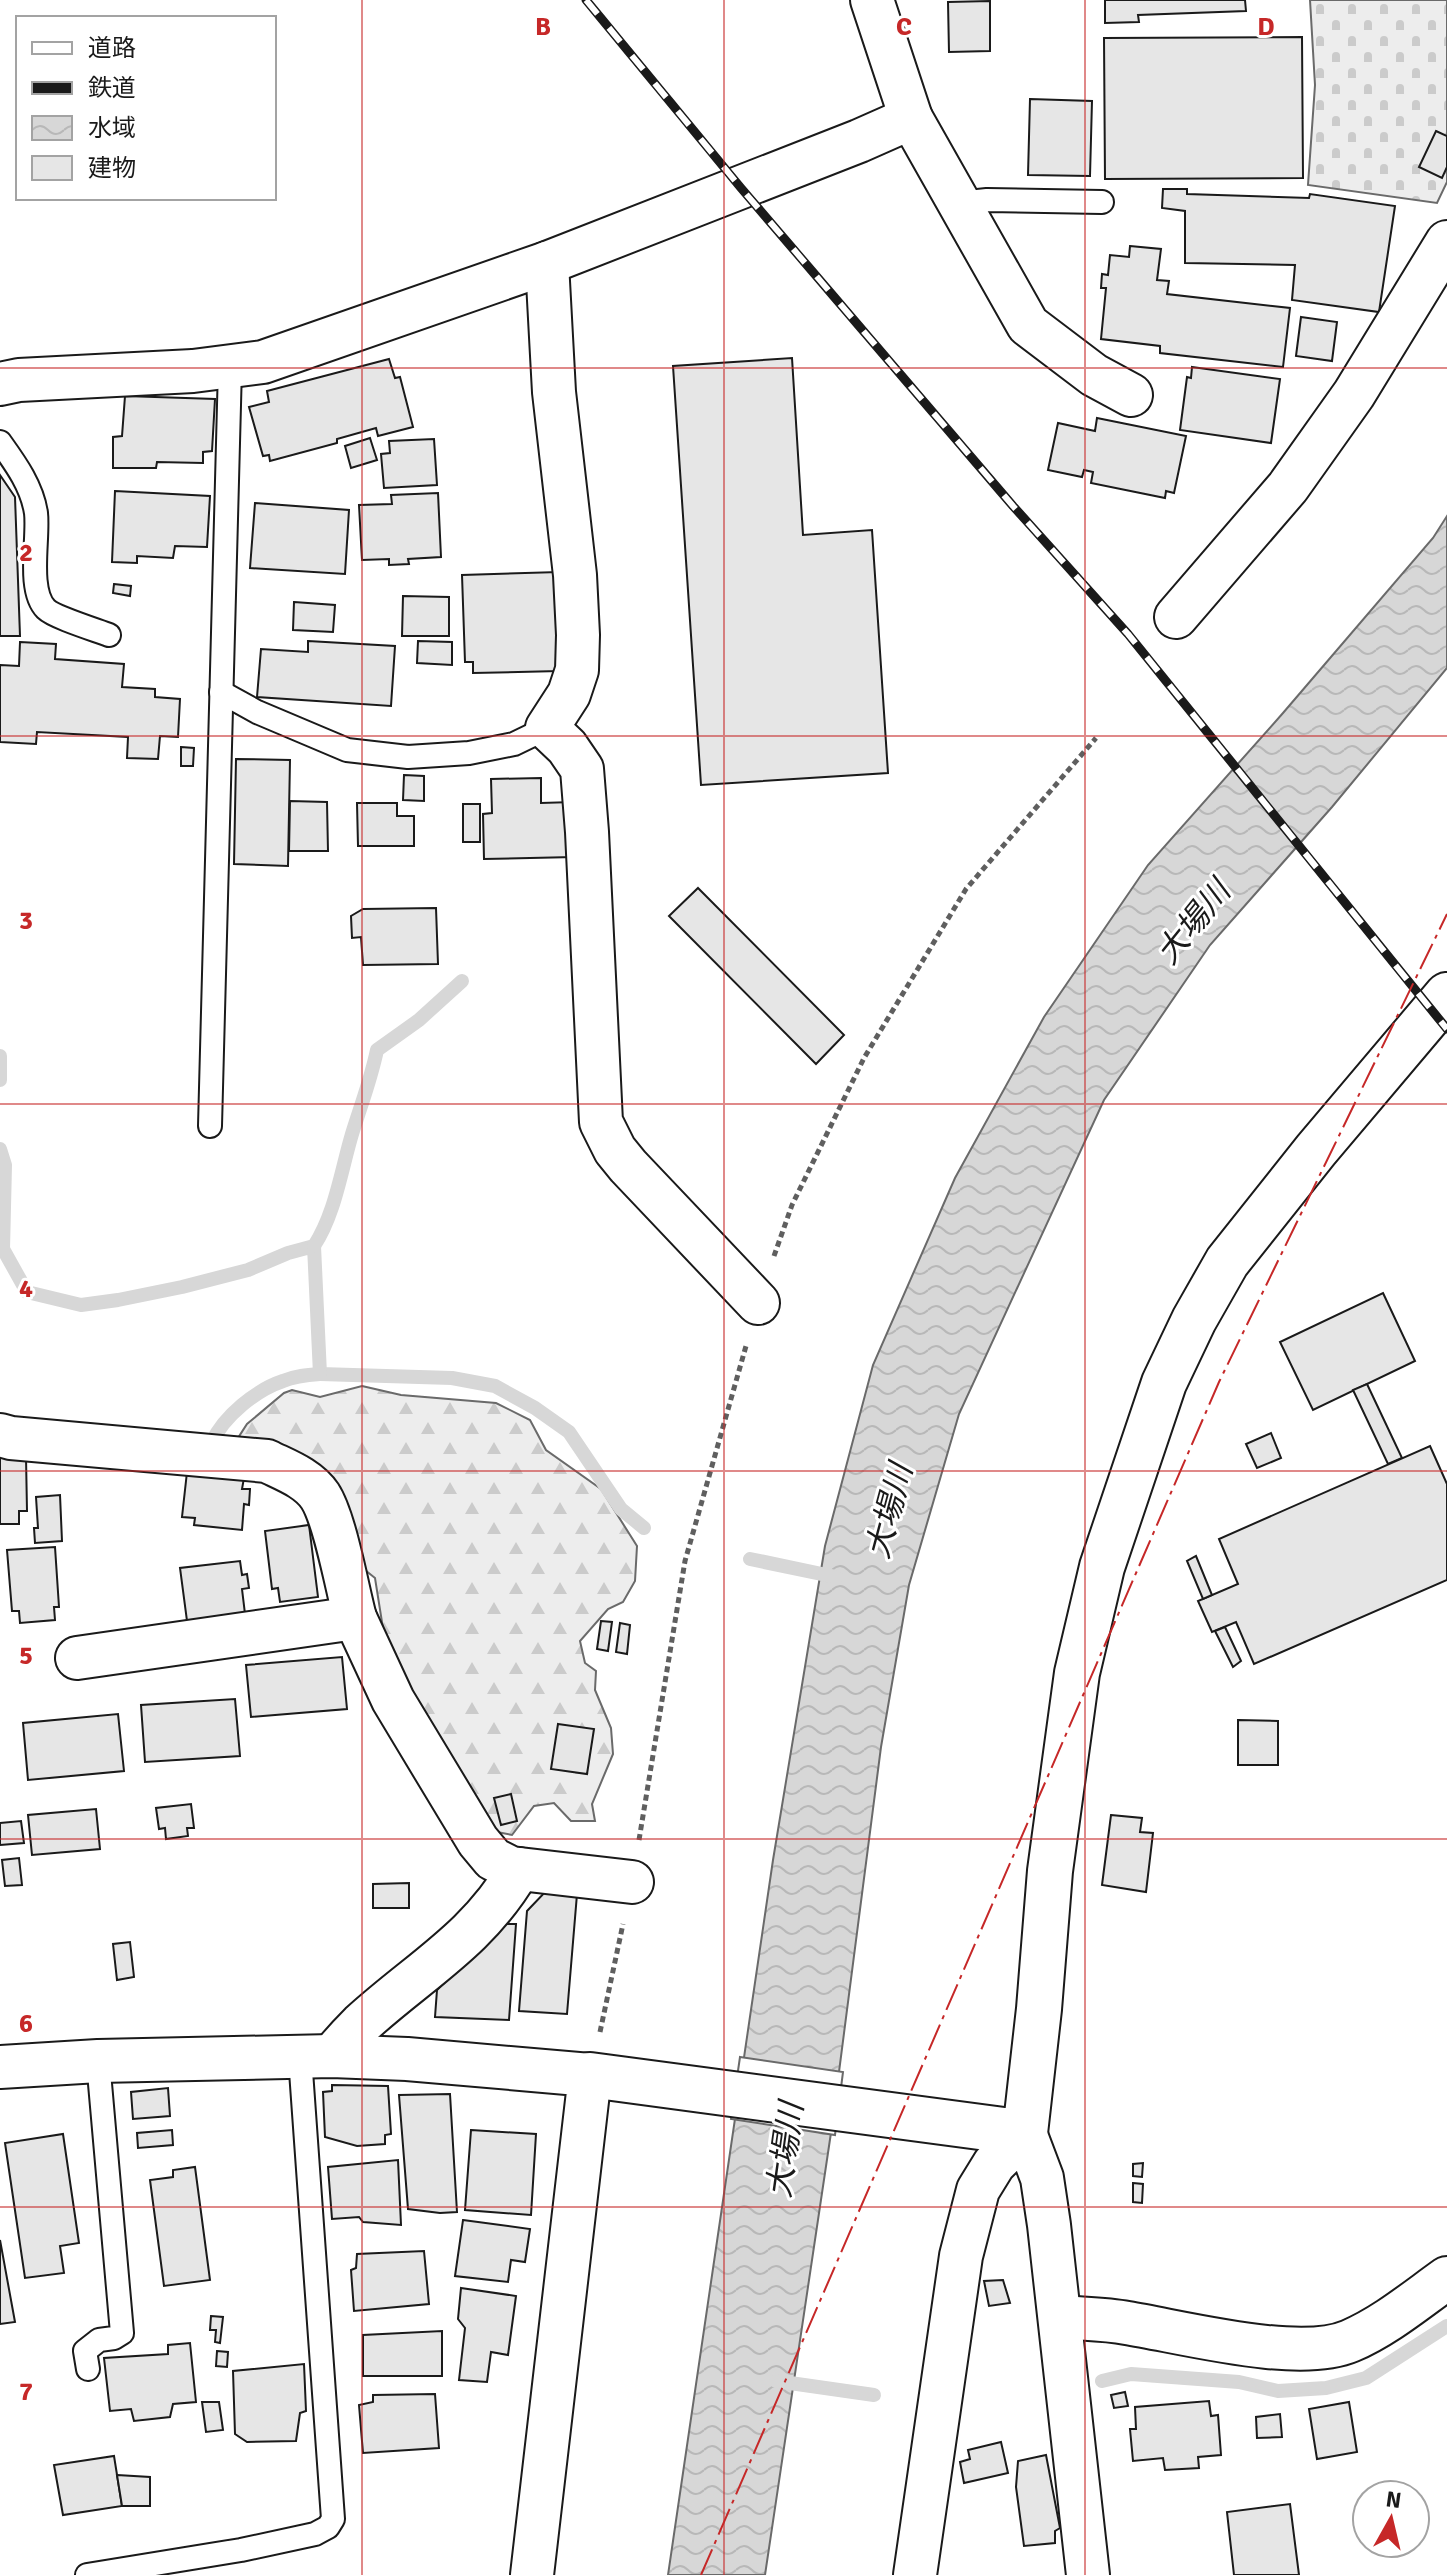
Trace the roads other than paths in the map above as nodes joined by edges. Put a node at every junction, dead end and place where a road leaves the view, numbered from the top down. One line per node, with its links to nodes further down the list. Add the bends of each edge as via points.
1 (872, 0): 2 (street)
2 (911, 118): 4 (street); 6 (street)
3 (1102, 202): 4 (lane)
4 (959, 203): 9 (street, via 1028,325 1094,375)
5 (1447, 242): 11 (street, via 1354,394 1288,487)
6 (547, 263): 7 (street, via 263,362); 14 (street, via 578,635 577,670)
7 (230, 367): 8 (street); 13 (lane)
8 (0, 384)
9 (1131, 395)
10 (0, 442): 12 (lane, via 25,480 36,513 39,598 47,611)
11 (1176, 617)
12 (109, 635)
13 (221, 692): 14 (lane, via 347,750 408,757 514,744); 16 (lane)
14 (547, 728): 17 (street, via 582,769 601,1122 628,1166)
15 (1447, 995): 27 (street, via 1227,1262 1164,1383 1102,1567 1077,1673 1050,1871)
16 (210, 1126)
17 (758, 1303)
18 (0, 1435): 19 (street, via 267,1461 297,1475 319,1496 330,1522)
19 (355, 1618): 20 (street); 21 (street, via 393,1700 478,1841 493,1859)
20 (77, 1658)
21 (519, 1869): 22 (street); 23 (street, via 482,1923)
22 (632, 1882)
23 (316, 2056): 24 (street); 26 (street); 31 (lane, via 333,2519 315,2534)
24 (98, 2061): 25 (street); 30 (lane, via 122,2333 85,2351)
25 (0, 2067)
26 (600, 2076): 27 (street); 32 (street)
27 (1025, 2133): 29 (street, via 1042,2178); 33 (street, via 994,2164 971,2215)
28 (1447, 2278): 29 (street, via 1350,2341 1323,2348 1268,2347)
29 (1060, 2317): 34 (street)
30 (88, 2369)
31 (87, 2575)
32 (532, 2575)
33 (915, 2575)
34 (1088, 2575)

